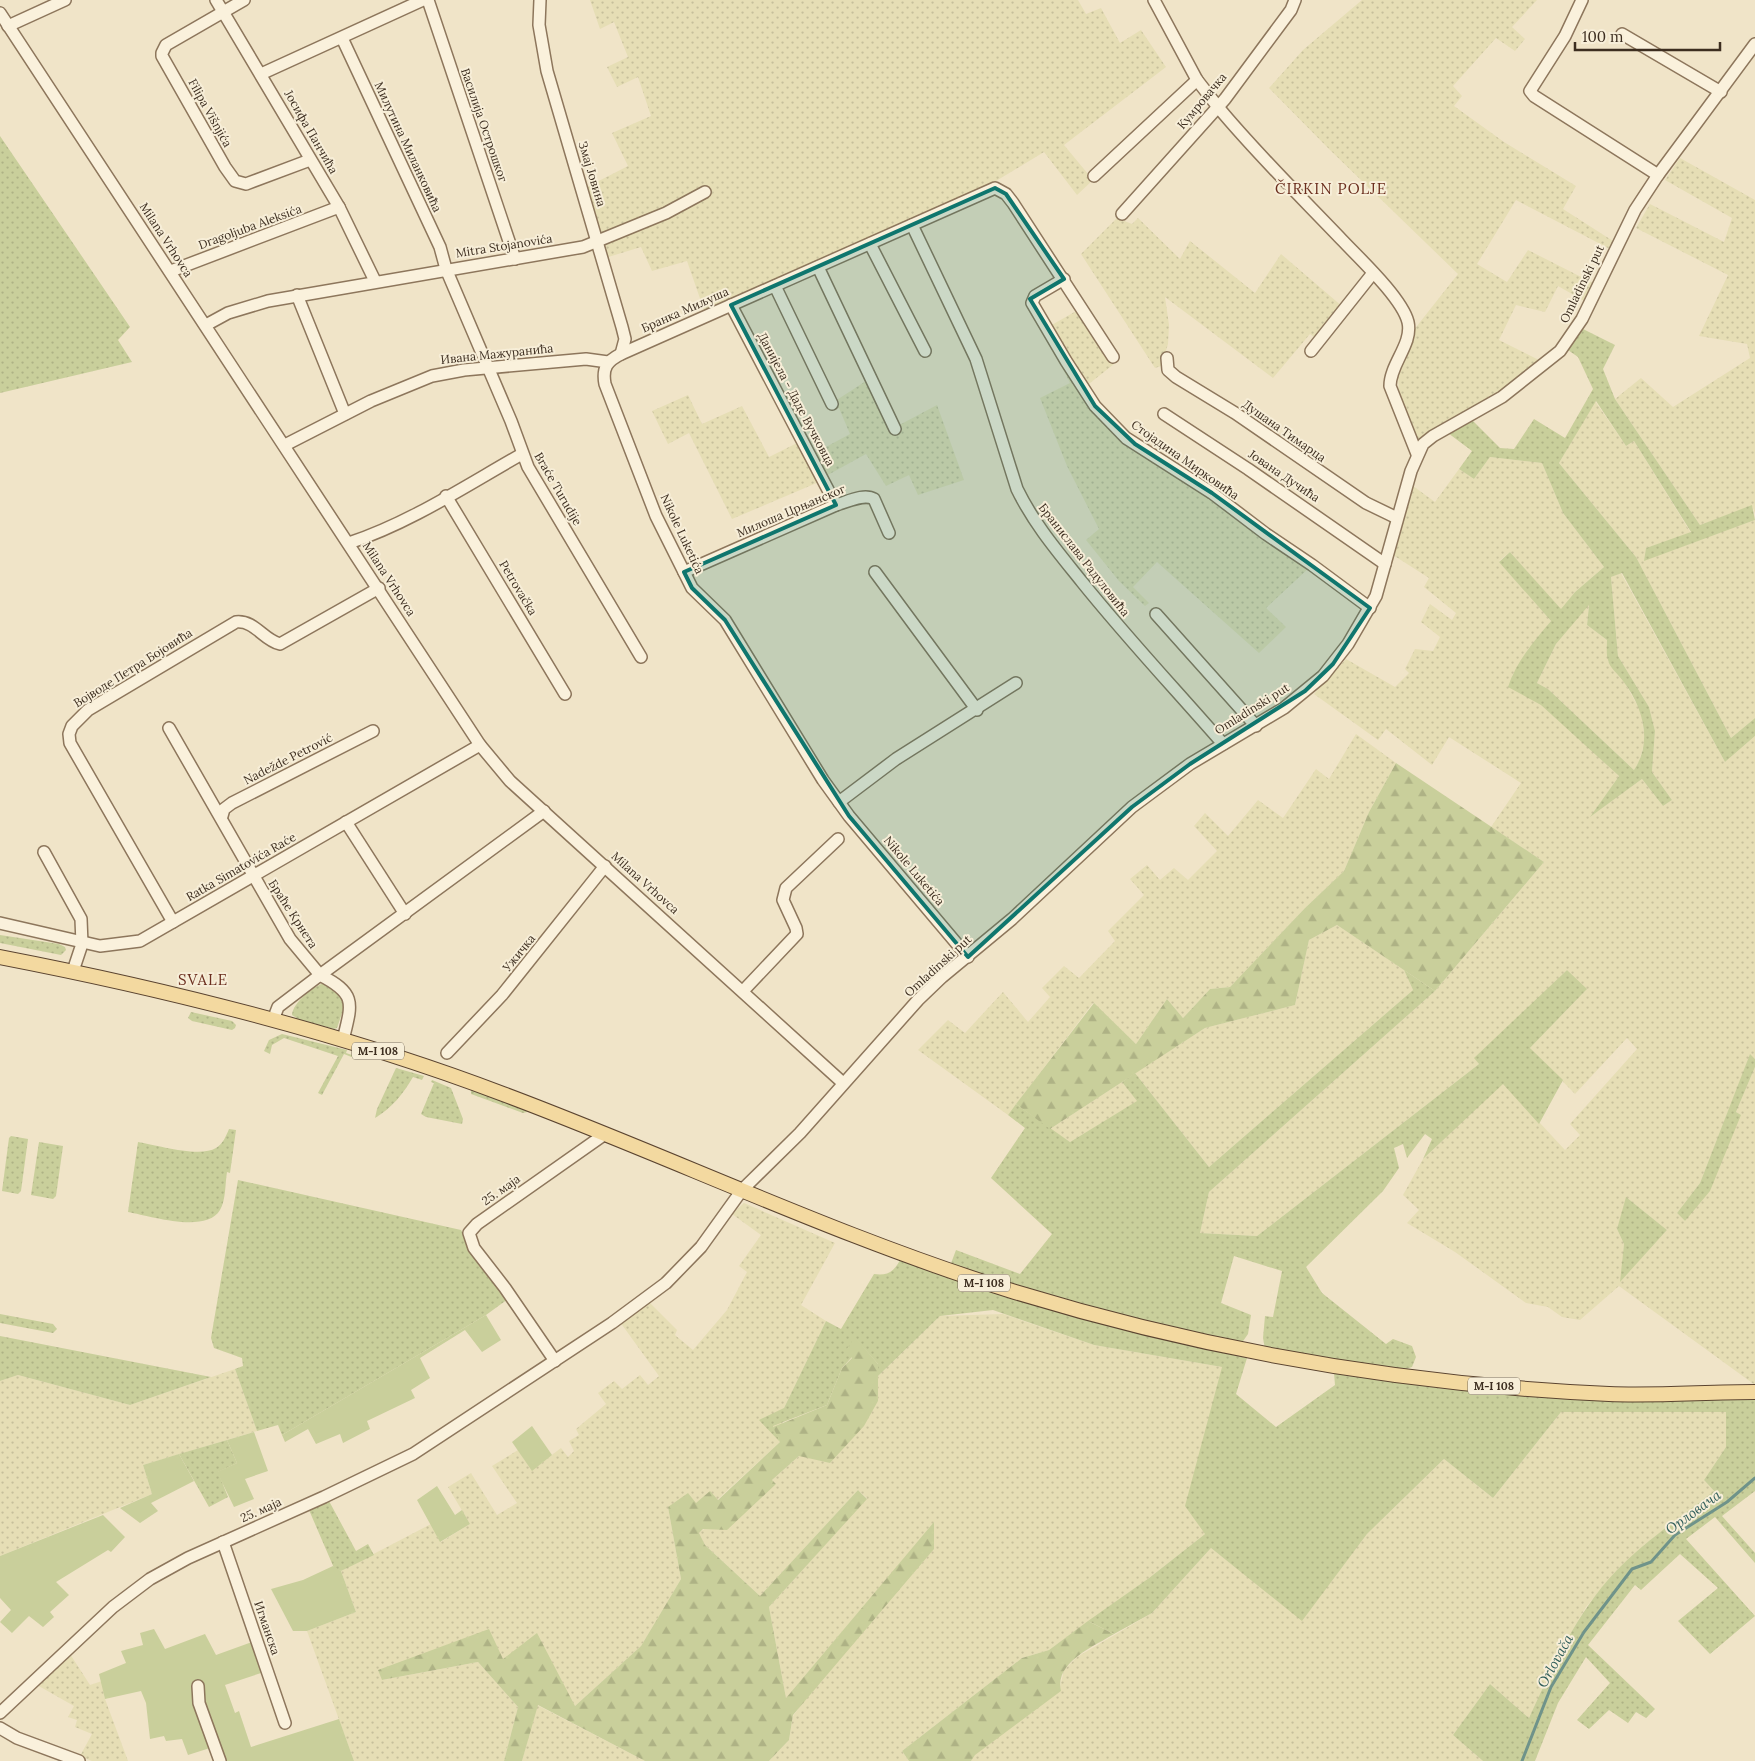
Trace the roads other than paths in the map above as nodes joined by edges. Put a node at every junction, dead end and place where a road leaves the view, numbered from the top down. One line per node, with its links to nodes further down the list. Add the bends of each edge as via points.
1 (65, 0): 12 (street)
2 (216, 0): 10 (street, Јосифа Панчића)
3 (244, 0): 10 (street)
4 (423, 0): 14 (street)
5 (428, 0): 29 (street, Василија Острошког)
6 (540, 0): 27 (street, Змај Јовина, via 539,25 546,71)
7 (1154, 0): 17 (street)
8 (1296, 0): 19 (street, Кумровачка)
9 (1582, 0): 21 (street, via 1565,36 1530,91)
10 (223, 12): 16 (street, Јосифа Панчића); 20 (street, Filipa Višnjića, via 166,45 162,53 225,167 235,181 246,184)
11 (0, 13): 12 (street, Milana Vrhovca)
12 (8, 26): 32 (street, Milana Vrhovca)
13 (1622, 34): 18 (street)
14 (342, 38): 16 (street); 31 (street, Милутина Миланковића, via 440,246)
15 (1755, 44): 18 (street, Omladinski put)
16 (262, 74): 20 (street, Јосифа Панчића)
17 (1197, 80): 19 (street); 22 (street)
18 (1721, 92): 21 (street, Omladinski put)
19 (1218, 107): 25 (street, Кумровачка); 33 (street)
20 (310, 160): 24 (street, Јосифа Панчића)
21 (1658, 175): 53 (street, Omladinski put, via 1626,225 1582,320 1560,351 1502,397 1433,436 1423,444)
22 (1094, 176)
23 (705, 192): 27 (street, Mitra Stojanovića, via 666,213)
24 (339, 207): 32 (street, Dragoljuba Aleksića); 35 (street, Јосифа Панчића)
25 (1122, 214)
26 (912, 226): 28 (street, Бранка Миљуша); 34 (street, Бранка Миљуша, via 995,188 1006,194); 72 (street, Бранислава Радуловића, via 976,359 1017,489 1027,509 1124,635)
27 (598, 241): 29 (street, Mitra Stojanovića, via 583,247); 42 (street, Змај Јовина, via 625,339)
28 (870, 244): 30 (street, Бранка Миљуша); 40 (street)
29 (515, 259): 31 (street, Mitra Stojanovića)
30 (818, 267): 36 (street, Бранка Миљуша); 50 (street)
31 (446, 269): 35 (street, Mitra Stojanovića); 46 (street, Braće Turudije)
32 (171, 271): 39 (street, Milana Vrhovca)
33 (1373, 273): 41 (street); 53 (street, via 1408,320 1407,339 1390,375 1390,386)
34 (1064, 279): 43 (street); 63 (street, Стојадина Мирковића, via 1035,296 1032,303 1096,406 1135,444 1206,489)
35 (375, 281): 37 (street, Mitra Stojanovića)
36 (775, 286): 38 (street, Бранка Миљуша); 47 (street)
37 (296, 295): 39 (street, Mitra Stojanovića, via 228,312); 48 (street)
38 (731, 305): 42 (street, Бранка Миљуша); 55 (street, Данијела - Даде Вучковца)
39 (206, 325): 51 (street, Milana Vrhovca)
40 (925, 351)
41 (1311, 352)
42 (621, 354): 45 (street, Бранка Миљуша)
43 (1113, 357)
44 (1167, 358): 56 (street, Душана Тимарца, via 1168,370 1176,377 1235,413 1366,503)
45 (608, 362): 46 (street, Ивана Мажуранића, via 586,359); 60 (street, Nikole Luketića, via 603,374 605,384 656,516)
46 (488, 368): 48 (street, Ивана Мажуранића, via 432,376); 52 (street, Braće Turudije)
47 (832, 404)
48 (345, 414): 51 (street, Ивана Мажуранића)
49 (1164, 414): 59 (street, Јована Дучића)
50 (895, 429)
51 (285, 445): 58 (street, Milana Vrhovca)
52 (522, 454): 54 (street); 65 (street, Braće Turudije)
53 (1418, 454): 56 (street, Omladinski put)
54 (446, 496): 58 (street, via 366,538); 67 (street, Petrovačka)
55 (836, 505): 57 (street, Милоша Црњанског, via 863,497 874,498); 60 (street, Милоша Црњанског)
56 (1397, 518): 59 (street, Omladinski put)
57 (889, 533)
58 (349, 543): 62 (street, Milana Vrhovca)
59 (1385, 564): 63 (street, Omladinski put)
60 (684, 572): 74 (street, Nikole Luketića, via 692,588 725,620)
61 (875, 572): 68 (street)
62 (379, 588): 73 (street, Milana Vrhovca); 83 (street, Војводе Петра Бојовића, via 280,644 268,640 249,624 236,622 102,701 72,726 70,743)
63 (1370, 608): 69 (street, Omladinski put, via 1348,644 1322,676 1284,708)
64 (1156, 614): 69 (street)
65 (641, 657)
66 (1016, 684): 68 (street)
67 (566, 694)
68 (977, 710): 74 (street, via 896,759)
69 (1256, 726): 72 (street, Omladinski put)
70 (170, 728): 76 (street, Браће Крнета)
71 (373, 731): 76 (street, Nadežde Petrović, via 232,803 224,809)
72 (1223, 744): 87 (street, Omladinski put, via 1132,807)
73 (480, 745): 75 (street, Milana Vrhovca, via 510,782); 77 (street, Ratka Simatovića Raće)
74 (839, 802): 87 (street, Nikole Luketića)
75 (544, 812): 80 (street, Milana Vrhovca); 82 (street)
76 (222, 816): 81 (street, Браће Крнета, via 222,824)
77 (346, 822): 81 (street, Ratka Simatovića Raće); 82 (street)
78 (838, 839): 90 (street, via 786,888 783,900 797,934)
79 (44, 852): 85 (street, via 81,919)
80 (605, 866): 90 (street, Milana Vrhovca); 93 (street, Ужичка, via 502,995)
81 (253, 876): 83 (street, Ratka Simatovića Raće); 89 (street, Браће Крнета, via 290,939)
82 (405, 914): 89 (street)
83 (173, 922): 85 (street, Ratka Simatovića Raće, via 140,941 100,946)
84 (0, 923): 85 (street, Ratka Simatovića Raće)
85 (82, 944): 88 (street)
86 (0, 957): 88 (main road, M-I 108)
87 (968, 957): 94 (street, Omladinski put, via 918,1000)
88 (73, 971): 91 (main road, M-I 108)
89 (320, 975): 91 (street, via 278,1007); 92 (street, Браће Крнета, via 337,984 348,996 350,1005)
90 (744, 991): 94 (street, Milana Vrhovca)
91 (273, 1020): 92 (main road, M-I 108)
92 (342, 1040): 95 (main road, M-I 108, via 458,1077)
93 (448, 1053)
94 (843, 1083): 96 (street, Omladinski put)
95 (605, 1134): 96 (main road, M-I 108); 97 (street, 25. маја, via 477,1224 469,1233 474,1248)
96 (742, 1190): 97 (street, 25. маја, via 701,1247 666,1283); 98 (main road, M-I 108, via 959,1275 1107,1319 1216,1346 1397,1376 1505,1387 1612,1394)
97 (555, 1361): 99 (street, 25. маја, via 413,1454)
98 (1755, 1392)
99 (223, 1542): 101 (street, 25. маја, via 133,1590); 102 (street, Игманска)
100 (198, 1686): 105 (street, via 199,1702)
101 (0, 1713)
102 (285, 1723)
103 (0, 1728): 104 (street)
104 (74, 1760)
105 (220, 1761)

